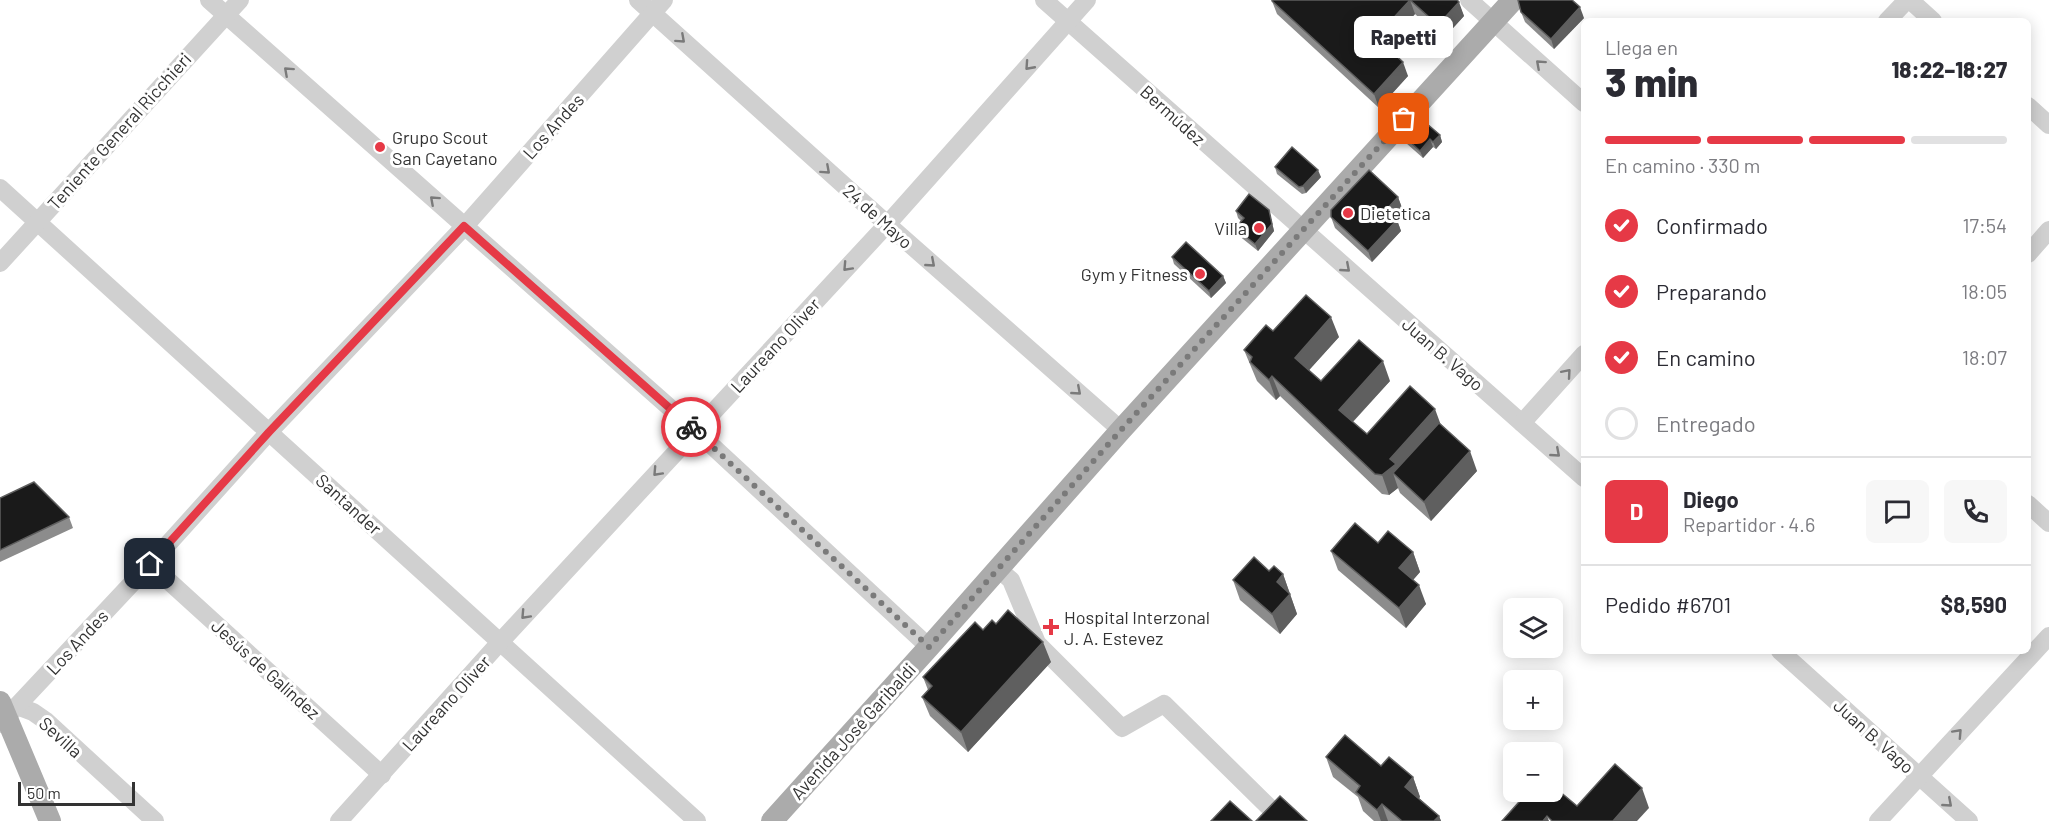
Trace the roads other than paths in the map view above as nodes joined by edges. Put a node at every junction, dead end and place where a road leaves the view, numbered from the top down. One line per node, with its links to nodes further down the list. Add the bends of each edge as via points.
1 (209, 0): 10 (street)
2 (240, 0): 10 (street, Teniente General Ricchieri)
3 (638, 0): 9 (street, 24 de Mayo)
4 (1044, 0): 13 (street, Bermúdez)
5 (1087, 0): 13 (street, Laureano Oliver)
6 (1469, 0): 14 (street)
7 (1513, 0): 14 (main road, Avenida José Garibaldi)
8 (1908, 0): 11 (street); 12 (street)
9 (658, 7): 20 (street, 24 de Mayo, one-way to 20); 21 (street, Los Andes)
10 (225, 15): 19 (street, Teniente General Ricchieri); 21 (street, one-way to 10)
11 (1890, 18)
12 (1930, 18)
13 (1068, 22): 20 (street, Laureano Oliver, one-way to 20); 22 (street, Bermúdez)
14 (1494, 22): 15 (street, one-way to 14); 22 (main road, Avenida José Garibaldi)
15 (1581, 100)
16 (2031, 109): 17 (street)
17 (2049, 125)
18 (0, 188): 19 (street, Santander)
19 (37, 221): 25 (street, Teniente General Ricchieri); 30 (street, Santander)
20 (887, 224): 28 (street, Laureano Oliver, one-way to 28); 29 (street, 24 de Mayo, one-way to 29)
21 (464, 226): 28 (street); 30 (street, Los Andes)
22 (1302, 230): 27 (street, Juan B. Vago, one-way to 27); 29 (main road, Avenida José Garibaldi)
23 (2049, 230): 24 (street)
24 (2031, 251)
25 (0, 263)
26 (1581, 357): 27 (street, one-way to 26)
27 (1522, 423): 31 (street, Juan B. Vago, one-way to 31)
28 (695, 430): 37 (street, Laureano Oliver, one-way to 37); 38 (street)
29 (1121, 430): 35 (main road, Avenida José Garibaldi)
30 (269, 432): 34 (street, Los Andes); 37 (street, Santander)
31 (1581, 475)
32 (2031, 507): 33 (street)
33 (2049, 523)
34 (150, 564): 40 (street, Los Andes); 41 (street, Jesús de Galíndez)
35 (998, 569): 38 (main road, Avenida José Garibaldi); 43 (street, via 1011,580 1037,643 1122,728 1164,704)
36 (2049, 636): 42 (street, one-way to 36)
37 (501, 641): 41 (street, Laureano Oliver); 47 (street, Santander)
38 (929, 647): 48 (main road, Avenida José Garibaldi)
39 (1783, 654): 42 (street, Juan B. Vago)
40 (6, 712): 44 (main road); 45 (street, Sevilla, via 33,712 46,721)
41 (382, 775): 46 (street, Laureano Oliver)
42 (1918, 776): 49 (street); 50 (street, Juan B. Vago, one-way to 50)
43 (1275, 813)
44 (50, 821)
45 (155, 821)
46 (339, 821)
47 (697, 821)
48 (772, 821)
49 (1878, 821)
50 (1969, 821)

